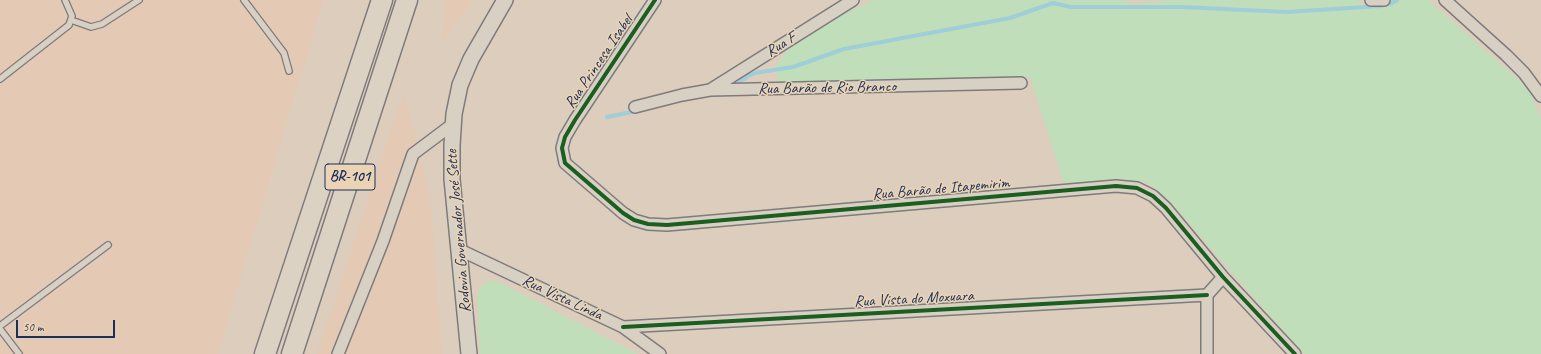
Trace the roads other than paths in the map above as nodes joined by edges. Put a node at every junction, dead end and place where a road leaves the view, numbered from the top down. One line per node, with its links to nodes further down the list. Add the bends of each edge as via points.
1 (65, 0): 12 (lane, via 71,12)
2 (139, 0): 12 (lane, via 102,24 91,27)
3 (244, 0): 13 (lane, via 284,53)
4 (382, 0): 28 (highway, BR-101)
5 (407, 0): 29 (highway, BR-101)
6 (505, 0): 19 (main road, Rodovia Governador José Sette, via 471,59 460,85)
7 (655, 0): 20 (street, Rua Princesa Isabel)
8 (853, 0): 16 (street, Rua F)
9 (1371, 0): 10 (street)
10 (1384, 0)
11 (1445, 0): 17 (street, via 1506,55 1524,73)
12 (71, 20): 14 (lane, via 69,25)
13 (289, 71)
14 (0, 79)
15 (1021, 82): 16 (street, Rua Barão de Rio Branco)
16 (710, 90): 18 (street, Rua Barão de Rio Branco)
17 (1541, 96)
18 (635, 107)
19 (453, 124): 22 (main road, Rodovia Governador José Sette, via 452,179); 30 (street, via 414,154 384,241)
20 (565, 138): 23 (street, Rua Barão de Itapemirim, via 562,148 565,162 623,213 648,224 674,224 1116,186 1137,188 1166,208)
21 (108, 245): 25 (lane)
22 (460, 250): 26 (street, Rua Vista Linda); 31 (main road, Rodovia Governador José Sette)
23 (1223, 277): 24 (street); 34 (street, Rua Barão de Itapemirim)
24 (1207, 295): 26 (street, Rua Vista do Moxuara); 33 (street)
25 (0, 327): 27 (lane)
26 (623, 327): 32 (street, Rua Vista Linda)
27 (19, 354)
28 (265, 354)
29 (292, 354)
30 (338, 354)
31 (469, 354)
32 (660, 354)
33 (1207, 354)
34 (1295, 354)

